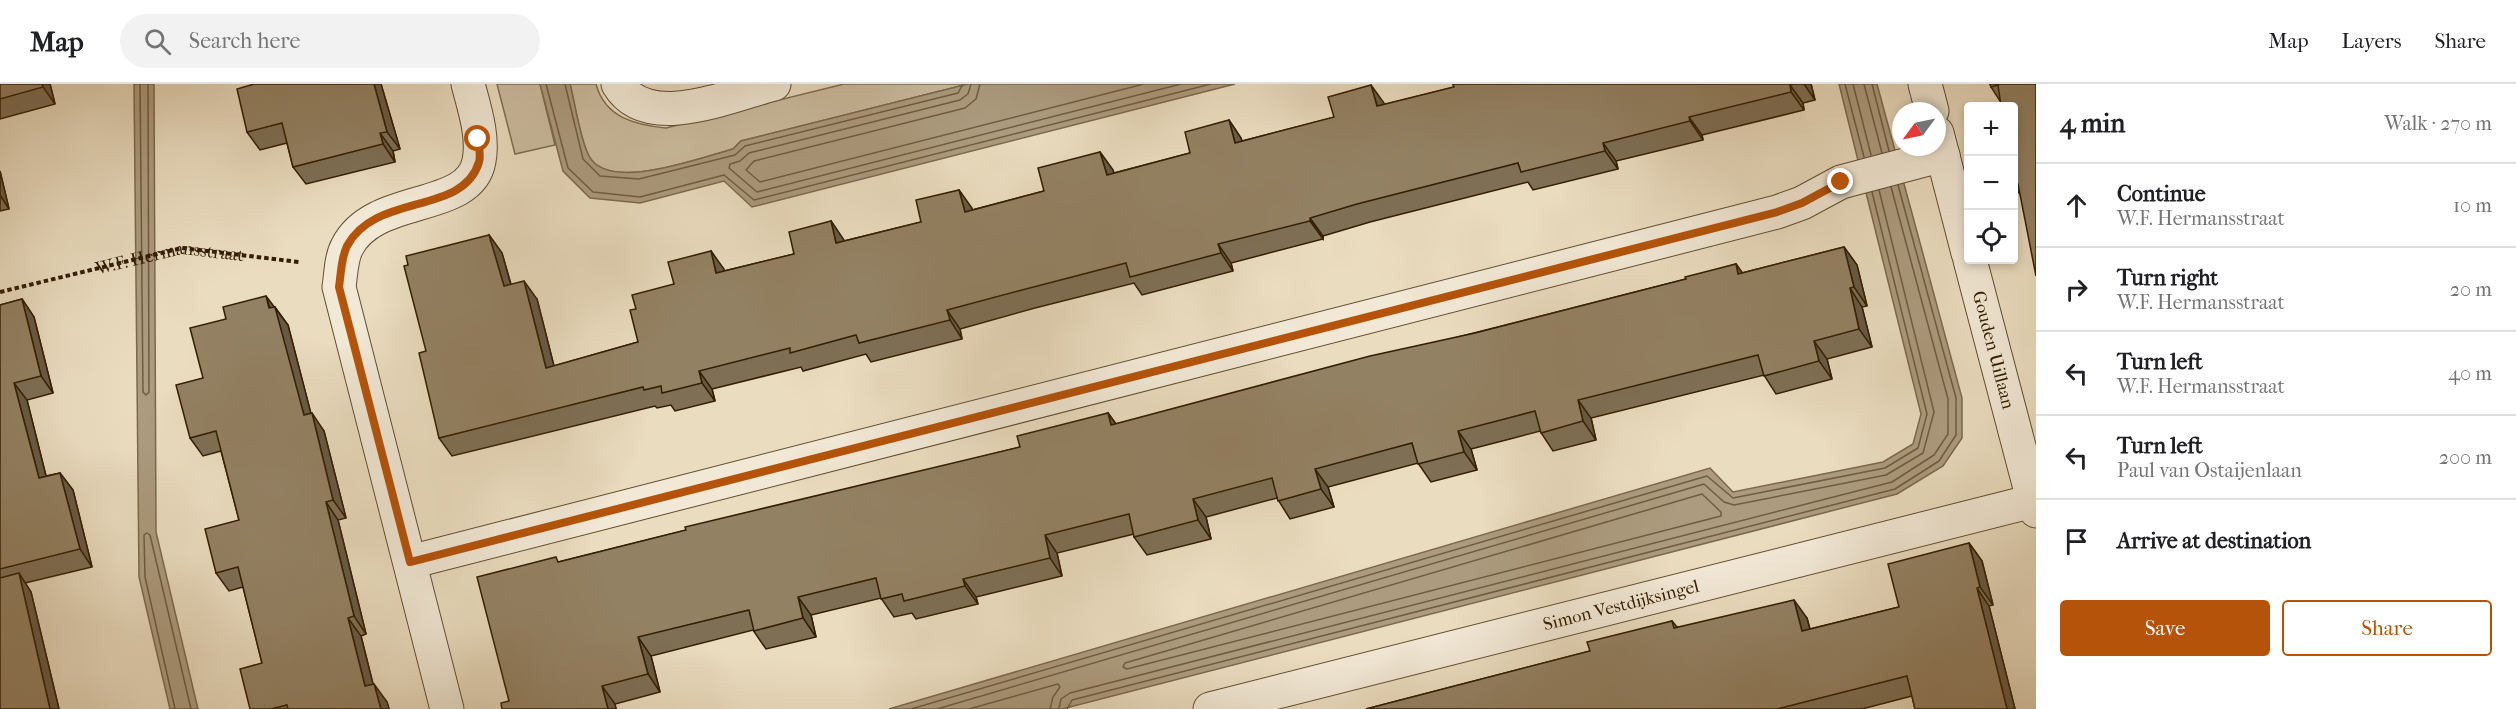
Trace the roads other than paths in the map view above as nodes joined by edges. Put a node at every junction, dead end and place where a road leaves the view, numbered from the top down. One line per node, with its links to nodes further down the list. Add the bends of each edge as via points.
1 (468, 84): 11 (street, via 479,161 466,183 437,200 379,215 353,238 341,266 339,287)
2 (618, 84): 3 (street, via 635,102 656,109 679,109)
3 (774, 84)
4 (1925, 84): 5 (street)
5 (1930, 102)
6 (1920, 156): 11 (street, via 1907,164 1841,182 1777,212)
7 (1943, 156): 8 (street)
8 (1964, 237)
9 (1971, 264): 10 (street, Gouden Uillaan)
10 (2035, 506): 13 (street, Simon Vestdijksingel)
11 (410, 562): 12 (street)
12 (447, 709)
13 (1210, 709)

